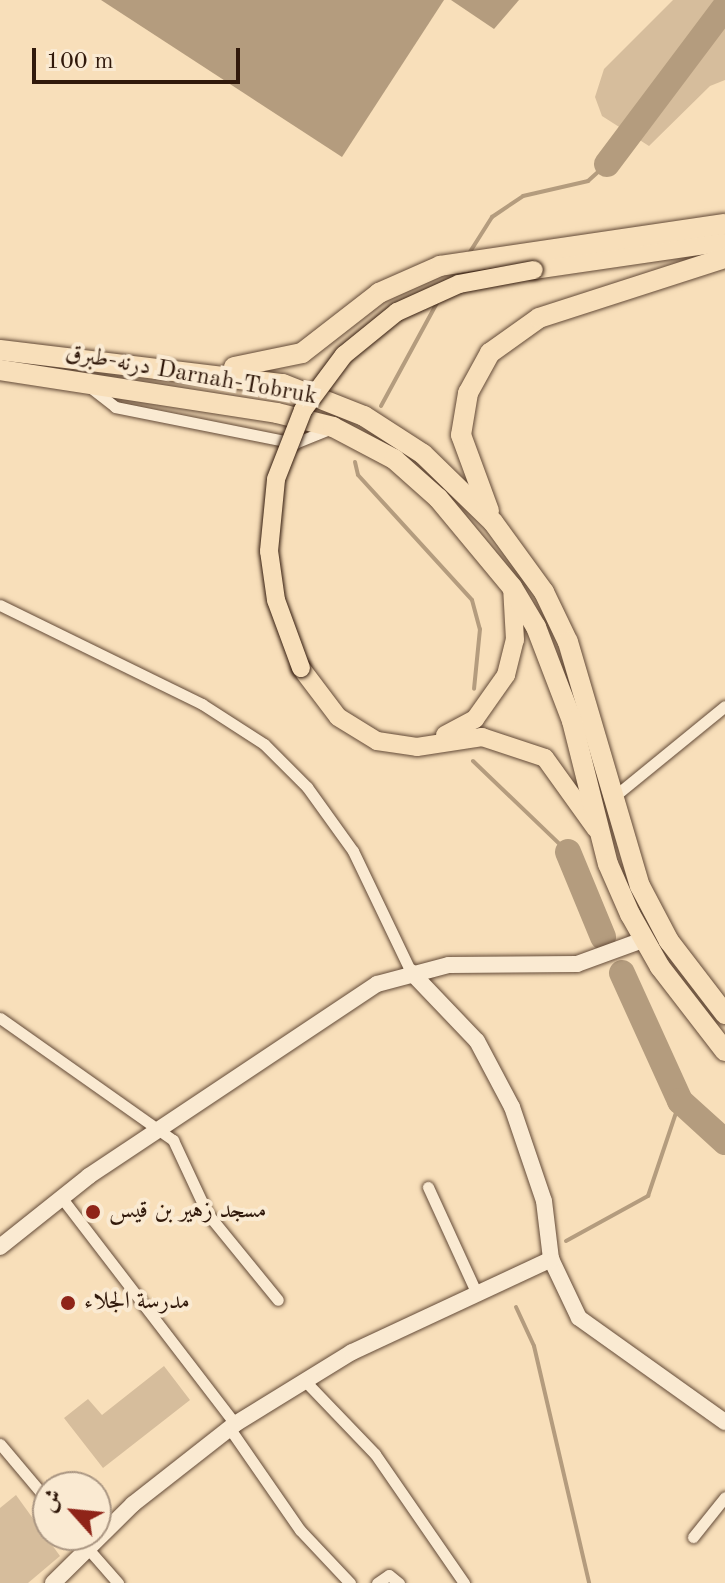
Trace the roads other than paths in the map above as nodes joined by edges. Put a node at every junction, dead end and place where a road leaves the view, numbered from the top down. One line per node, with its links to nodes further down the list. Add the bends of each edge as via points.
1 (725, 224): 7 (highway, via 440,266 379,293 302,353)
2 (725, 242): 4 (main road)
3 (725, 255): 4 (main road); 8 (highway, via 539,318 490,353 468,393 461,435)
4 (535, 275): 11 (main road, via 462,294 402,321 351,362 312,416 286,481 279,539 285,598)
5 (0, 350): 7 (highway, درنه-طبرق Darnah-Tobruk)
6 (0, 370): 9 (highway, درنه-طبرق Darnah-Tobruk, via 333,427 415,477)
7 (198, 371): 8 (highway, درنه-طبرق Darnah-Tobruk, via 283,384 364,416 423,454)
8 (493, 522): 13 (highway, درنه-طبرق Darnah-Tobruk, via 522,556 568,642)
9 (512, 587): 11 (main road, via 515,640 506,675 475,719 446,734 409,739 372,729 336,702); 14 (highway, درنه-طبرق Darnah-Tobruk, via 561,689)
10 (0, 605): 17 (street, via 202,704 272,752 353,851)
11 (306, 666): 14 (main road, via 338,717 377,741 417,747 482,737 545,758)
12 (725, 706): 13 (street)
13 (611, 799): 19 (highway, درنه-طبرق Darnah-Tobruk, via 650,906)
14 (597, 830): 15 (highway, درنه-طبرق Darnah-Tobruk)
15 (643, 940): 16 (street, via 577,964); 21 (highway, درنه-طبرق Darnah-Tobruk)
16 (430, 968): 17 (street); 18 (street)
17 (411, 972): 18 (street); 22 (street, via 349,999)
18 (434, 1001): 26 (street, via 477,1041 522,1128 544,1201)
19 (725, 1014)
20 (0, 1018): 22 (street)
21 (725, 1051)
22 (161, 1131): 24 (street); 28 (street, via 179,1148 213,1221)
23 (428, 1187): 27 (street)
24 (61, 1197): 25 (street); 31 (street)
25 (1, 1245)
26 (551, 1259): 27 (street); 30 (street, via 571,1306 589,1328)
27 (477, 1294): 29 (street, via 352,1352)
28 (278, 1300)
29 (305, 1381): 31 (street); 44 (street, via 375,1454)
30 (725, 1422)
31 (233, 1426): 35 (street); 41 (street, via 300,1530)
32 (0, 1444): 33 (street)
33 (32, 1482)
34 (725, 1497): 36 (street)
35 (112, 1518)
36 (693, 1537)
37 (74, 1551): 39 (street)
38 (90, 1551): 40 (street)
39 (53, 1583)
40 (118, 1583)
41 (350, 1583)
42 (377, 1583): 43 (street, via 389,1575)
43 (399, 1583)
44 (464, 1583)

